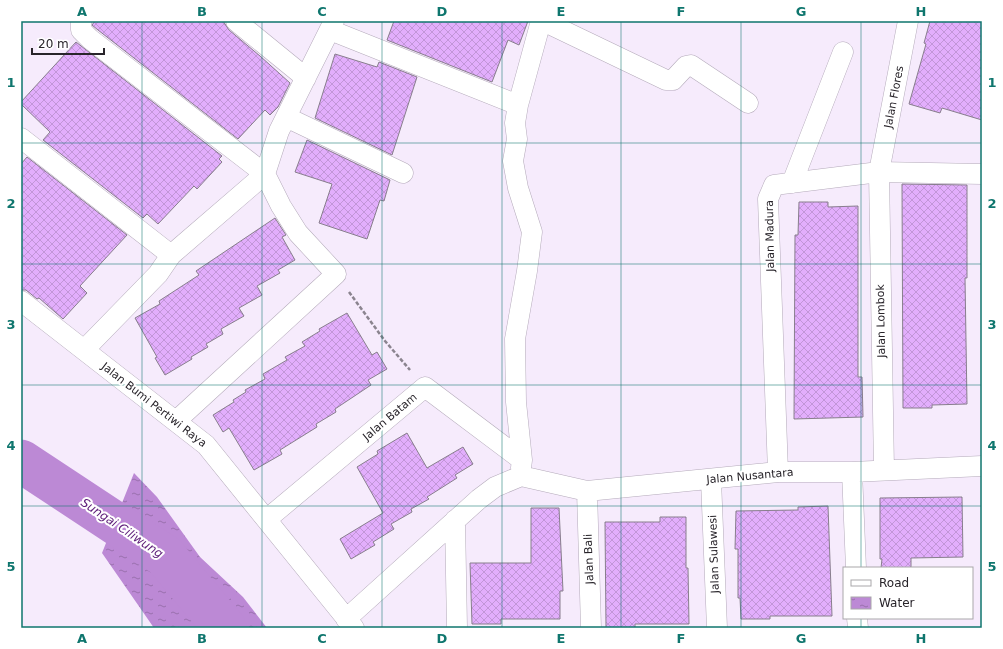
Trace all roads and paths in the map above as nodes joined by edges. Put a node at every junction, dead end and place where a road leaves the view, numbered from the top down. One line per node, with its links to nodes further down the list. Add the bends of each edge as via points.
1 (81, 21): 14 (street, via 82,30 90,39)
2 (236, 21): 7 (street)
3 (542, 21): 8 (street, via 666,80 673,80 686,66 691,65); 9 (street)
4 (908, 21): 12 (street, Jalan Flores)
5 (332, 25): 7 (street); 9 (street)
6 (843, 52): 16 (street)
7 (306, 78): 10 (street)
8 (748, 103)
9 (518, 105): 24 (street, via 515,123 517,139 513,161 518,188 532,232 515,339)
10 (286, 117): 13 (street); 14 (street)
11 (21, 138): 17 (street)
12 (879, 172): 15 (street, Jalan Madura); 16 (street, Jalan Madura); 25 (street, Jalan Lombok)
13 (403, 173)
14 (265, 174): 17 (street); 18 (street, via 298,233)
15 (982, 174)
16 (792, 183): 26 (street, Jalan Madura, via 774,185 768,199)
17 (170, 255): 20 (street, via 158,274)
18 (336, 274): 21 (path, via 385,341); 22 (street)
19 (21, 301): 20 (street, Jalan Bumi Pertiwi Raya)
20 (84, 350): 22 (street, Jalan Bumi Pertiwi Raya)
21 (425, 387): 24 (street, Jalan Batam); 30 (street, Jalan Batam)
22 (176, 421): 30 (street, Jalan Bumi Pertiwi Raya, via 206,445)
23 (982, 466): 25 (street, Jalan Nusantara)
24 (521, 468): 29 (street, Jalan Nusantara); 31 (street, Jalan Bumi Pertiwi Raya)
25 (884, 470): 27 (street, Jalan Nusantara)
26 (778, 472): 27 (street, Jalan Nusantara); 28 (street, Jalan Nusantara)
27 (852, 472): 32 (street)
28 (711, 480): 29 (street, Jalan Nusantara); 36 (street, Jalan Sulawesi)
29 (587, 491): 35 (street, Jalan Bali)
30 (267, 519): 33 (street, Jalan Bumi Pertiwi Raya)
31 (455, 520): 33 (street, Jalan Bumi Pertiwi Raya); 34 (street)
32 (856, 567)
33 (350, 623)
34 (457, 628)
35 (591, 628)
36 (717, 628)

